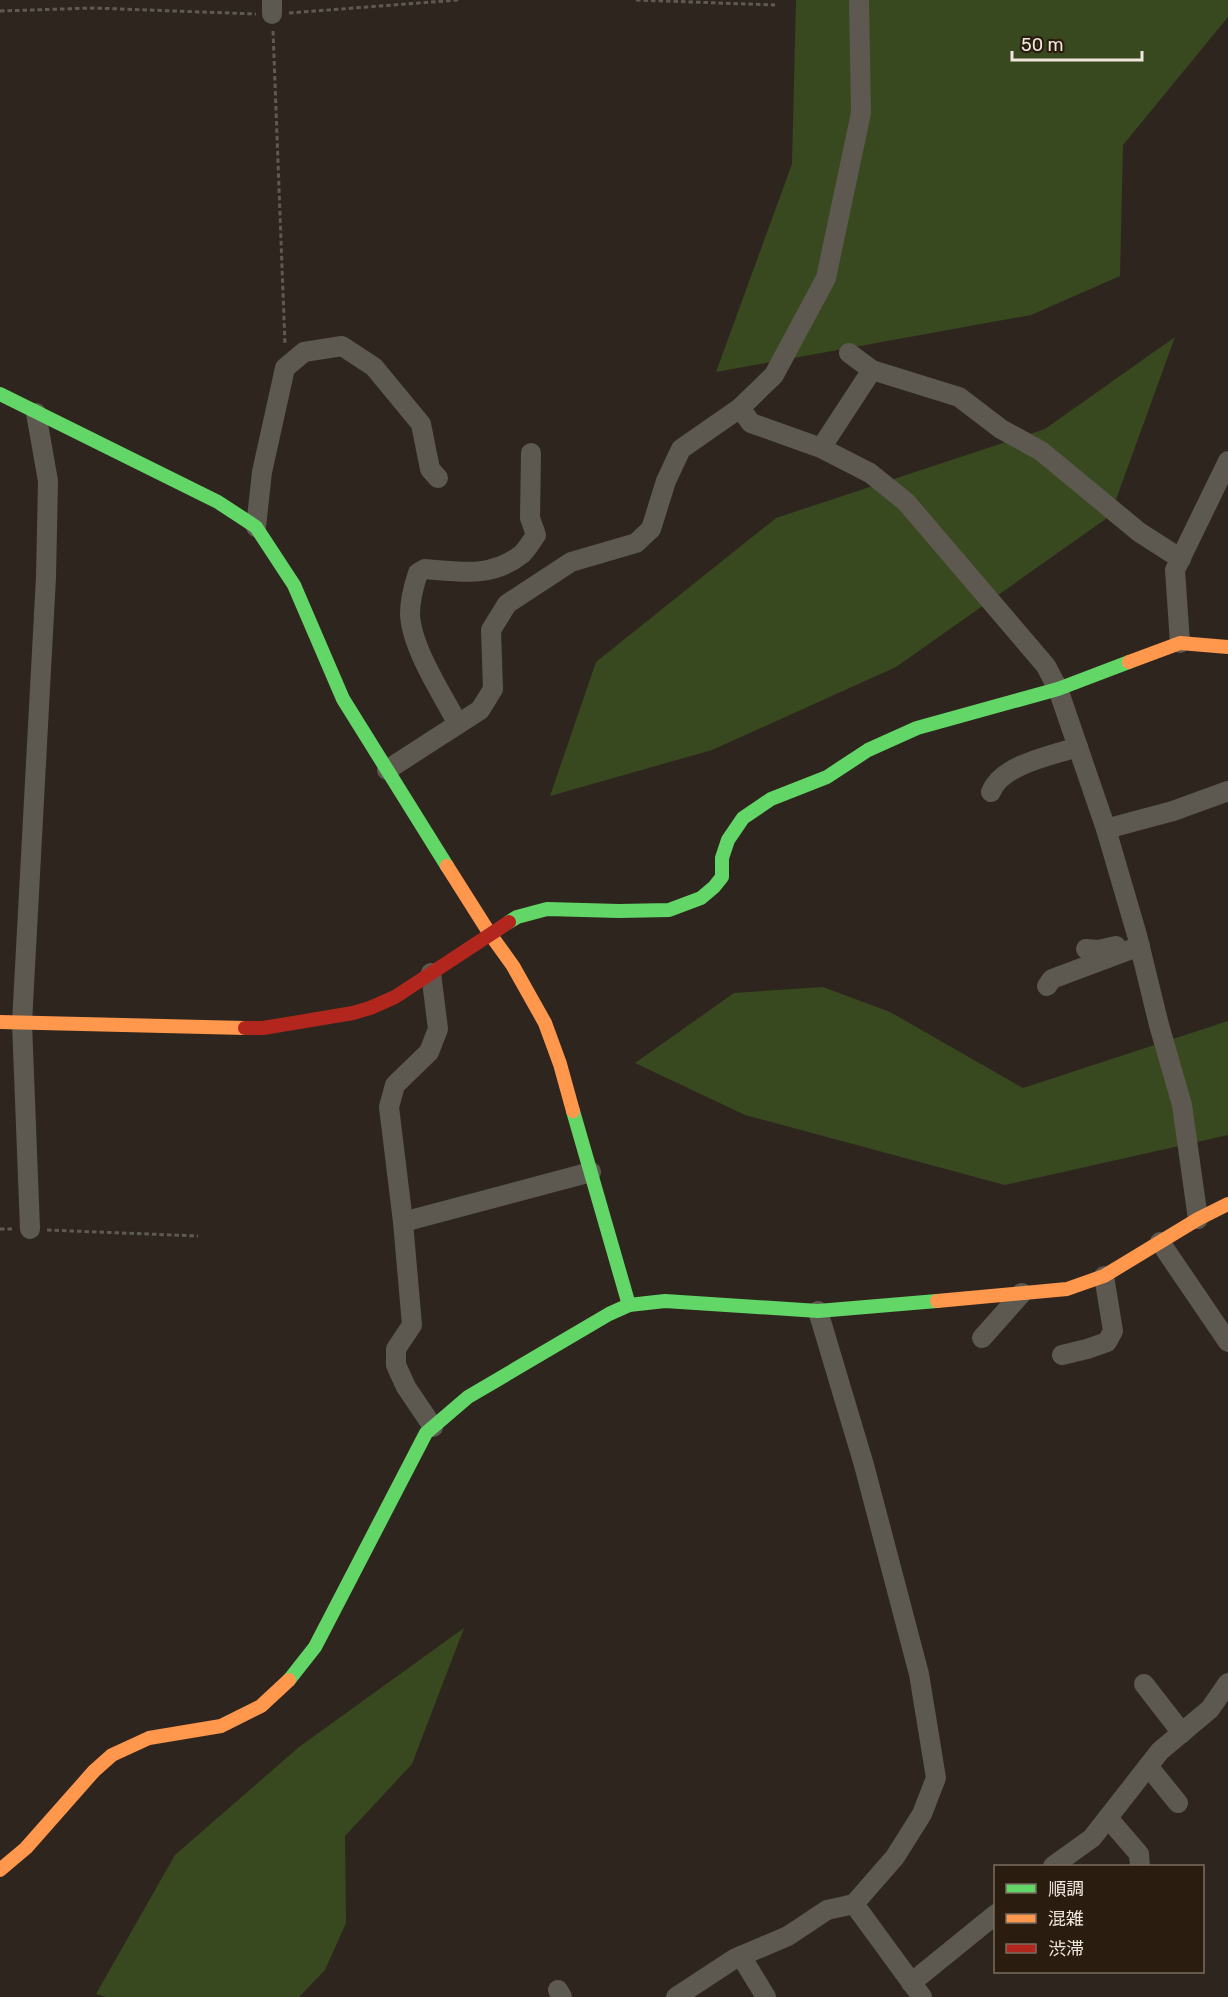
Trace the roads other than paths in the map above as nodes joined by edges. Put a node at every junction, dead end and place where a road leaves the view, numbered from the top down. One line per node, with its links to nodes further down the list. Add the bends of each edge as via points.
1 (859, 0): 5 (street, via 861,112 826,278 774,375)
2 (849, 352): 3 (street)
3 (872, 370): 7 (street); 12 (street, via 959,397 1001,429 1041,451 1139,532)
4 (0, 394): 6 (street)
5 (740, 408): 7 (street, via 751,423); 16 (street, via 681,449 651,529 636,543 571,562 507,604 491,630 493,690 480,710)
6 (36, 413): 11 (street, via 218,502); 28 (street, via 48,481 46,578)
7 (821, 448): 15 (street, via 870,473 906,502 1047,666)
8 (531, 453): 16 (street, via 530,518 536,535 523,553 481,573 425,569 418,573 414,585 410,613 415,641)
9 (1228, 461): 12 (street)
10 (438, 478): 11 (street, via 430,469 421,424 374,367 342,346 304,352 285,368 262,472)
11 (256, 527): 18 (street, via 294,585 343,699)
12 (1181, 558): 13 (street, via 1175,570)
13 (1180, 643): 14 (street); 15 (street)
14 (1228, 647)
15 (1058, 689): 17 (street); 22 (street, via 917,728 867,750 827,777 771,799 738,825 722,858 722,877 701,898 669,910 547,909 517,917)
16 (458, 724): 18 (street)
17 (1077, 747): 20 (street, via 1025,764 994,784); 21 (street)
18 (387, 770): 22 (street)
19 (1228, 791): 21 (street)
20 (991, 792)
21 (1106, 830): 23 (street)
22 (490, 934): 25 (street); 29 (street, via 545,1023)
23 (1139, 941): 24 (street); 26 (street, via 1052,979); 31 (street, via 1182,1106)
24 (1086, 949)
25 (431, 973): 28 (street, via 370,1008 263,1028); 32 (street, via 438,1029 429,1052 395,1085 389,1107)
26 (1047, 986)
27 (0, 1022): 28 (street)
28 (22, 1023): 33 (street)
29 (591, 1172): 32 (street); 37 (street)
30 (1228, 1204): 31 (street)
31 (1198, 1219): 34 (street)
32 (403, 1222): 42 (street, via 412,1325 396,1349 396,1365)
33 (30, 1229)
34 (1160, 1242): 35 (street); 40 (street)
35 (1104, 1276): 36 (street, via 1067,1289); 41 (street, via 1113,1330 1107,1342)
36 (1022, 1293): 38 (street); 39 (street)
37 (629, 1305): 38 (street, via 665,1301); 42 (street, via 468,1397)
38 (818, 1311): 52 (street, via 864,1465 919,1674 936,1778 922,1814 896,1857)
39 (982, 1338)
40 (1228, 1342)
41 (1062, 1355)
42 (433, 1427): 51 (street, via 426,1433 315,1647 292,1677 261,1706 221,1726 149,1738 112,1755 26,1848)
43 (1228, 1683): 45 (street, via 1210,1709)
44 (1144, 1684): 45 (street)
45 (1182, 1733): 46 (street)
46 (1148, 1766): 47 (street); 48 (street)
47 (1178, 1803)
48 (1108, 1818): 49 (street, via 1092,1838); 50 (street, via 1139,1854)
49 (1054, 1865)
50 (1140, 1865)
51 (0, 1870)
52 (854, 1904): 54 (street, via 827,1910 788,1936); 55 (street)
53 (994, 1916): 55 (street)
54 (741, 1956): 56 (street); 57 (street)
55 (916, 1990)
56 (675, 1997)
57 (766, 1997)

